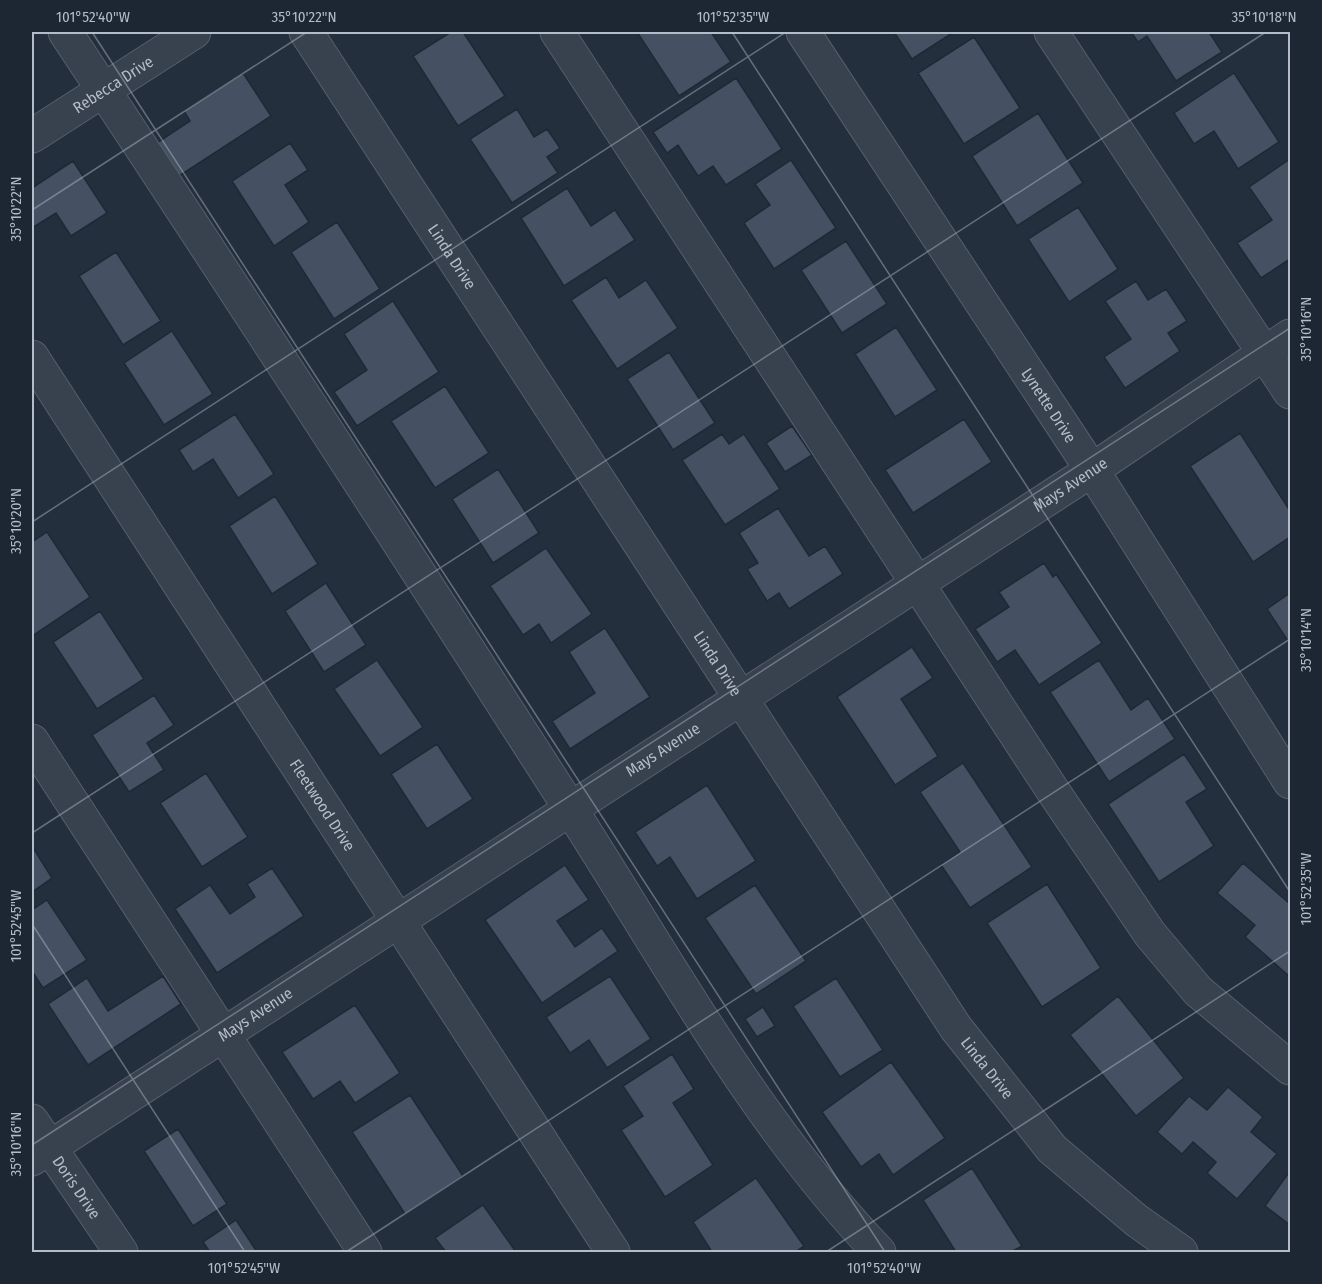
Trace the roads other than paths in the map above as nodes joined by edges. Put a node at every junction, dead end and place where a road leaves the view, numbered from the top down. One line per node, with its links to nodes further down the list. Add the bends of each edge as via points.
1 (65, 32): 7 (street)
2 (194, 32): 7 (street, Rebecca Drive)
3 (306, 32): 15 (street, Linda Drive)
4 (557, 32): 14 (street)
5 (803, 32): 13 (street, Lynette Drive)
6 (1051, 32): 10 (street)
7 (104, 90): 8 (street, Rebecca Drive); 18 (street)
8 (32, 136)
9 (1290, 336): 10 (street, Mays Avenue)
10 (1264, 354): 12 (street); 13 (street, Mays Avenue)
11 (32, 357): 19 (street, Fleetwood Drive)
12 (1290, 392)
13 (1092, 470): 14 (street, Mays Avenue); 17 (street, Lynette Drive)
14 (917, 583): 15 (street, Mays Avenue); 21 (street, via 1150,934 1198,990)
15 (739, 698): 18 (street, Mays Avenue); 27 (street, Linda Drive, via 956,1028 1045,1140 1136,1220)
16 (32, 741): 20 (street)
17 (1290, 782)
18 (570, 807): 19 (street, Mays Avenue); 26 (street, via 741,1082 849,1221)
19 (396, 920): 20 (street, Mays Avenue); 25 (street, Fleetwood Drive)
20 (221, 1034): 22 (street, Mays Avenue); 24 (street)
21 (1290, 1068)
22 (37, 1142): 23 (street, Doris Drive)
23 (121, 1252)
24 (364, 1252)
25 (613, 1252)
26 (879, 1252)
27 (1182, 1252)

